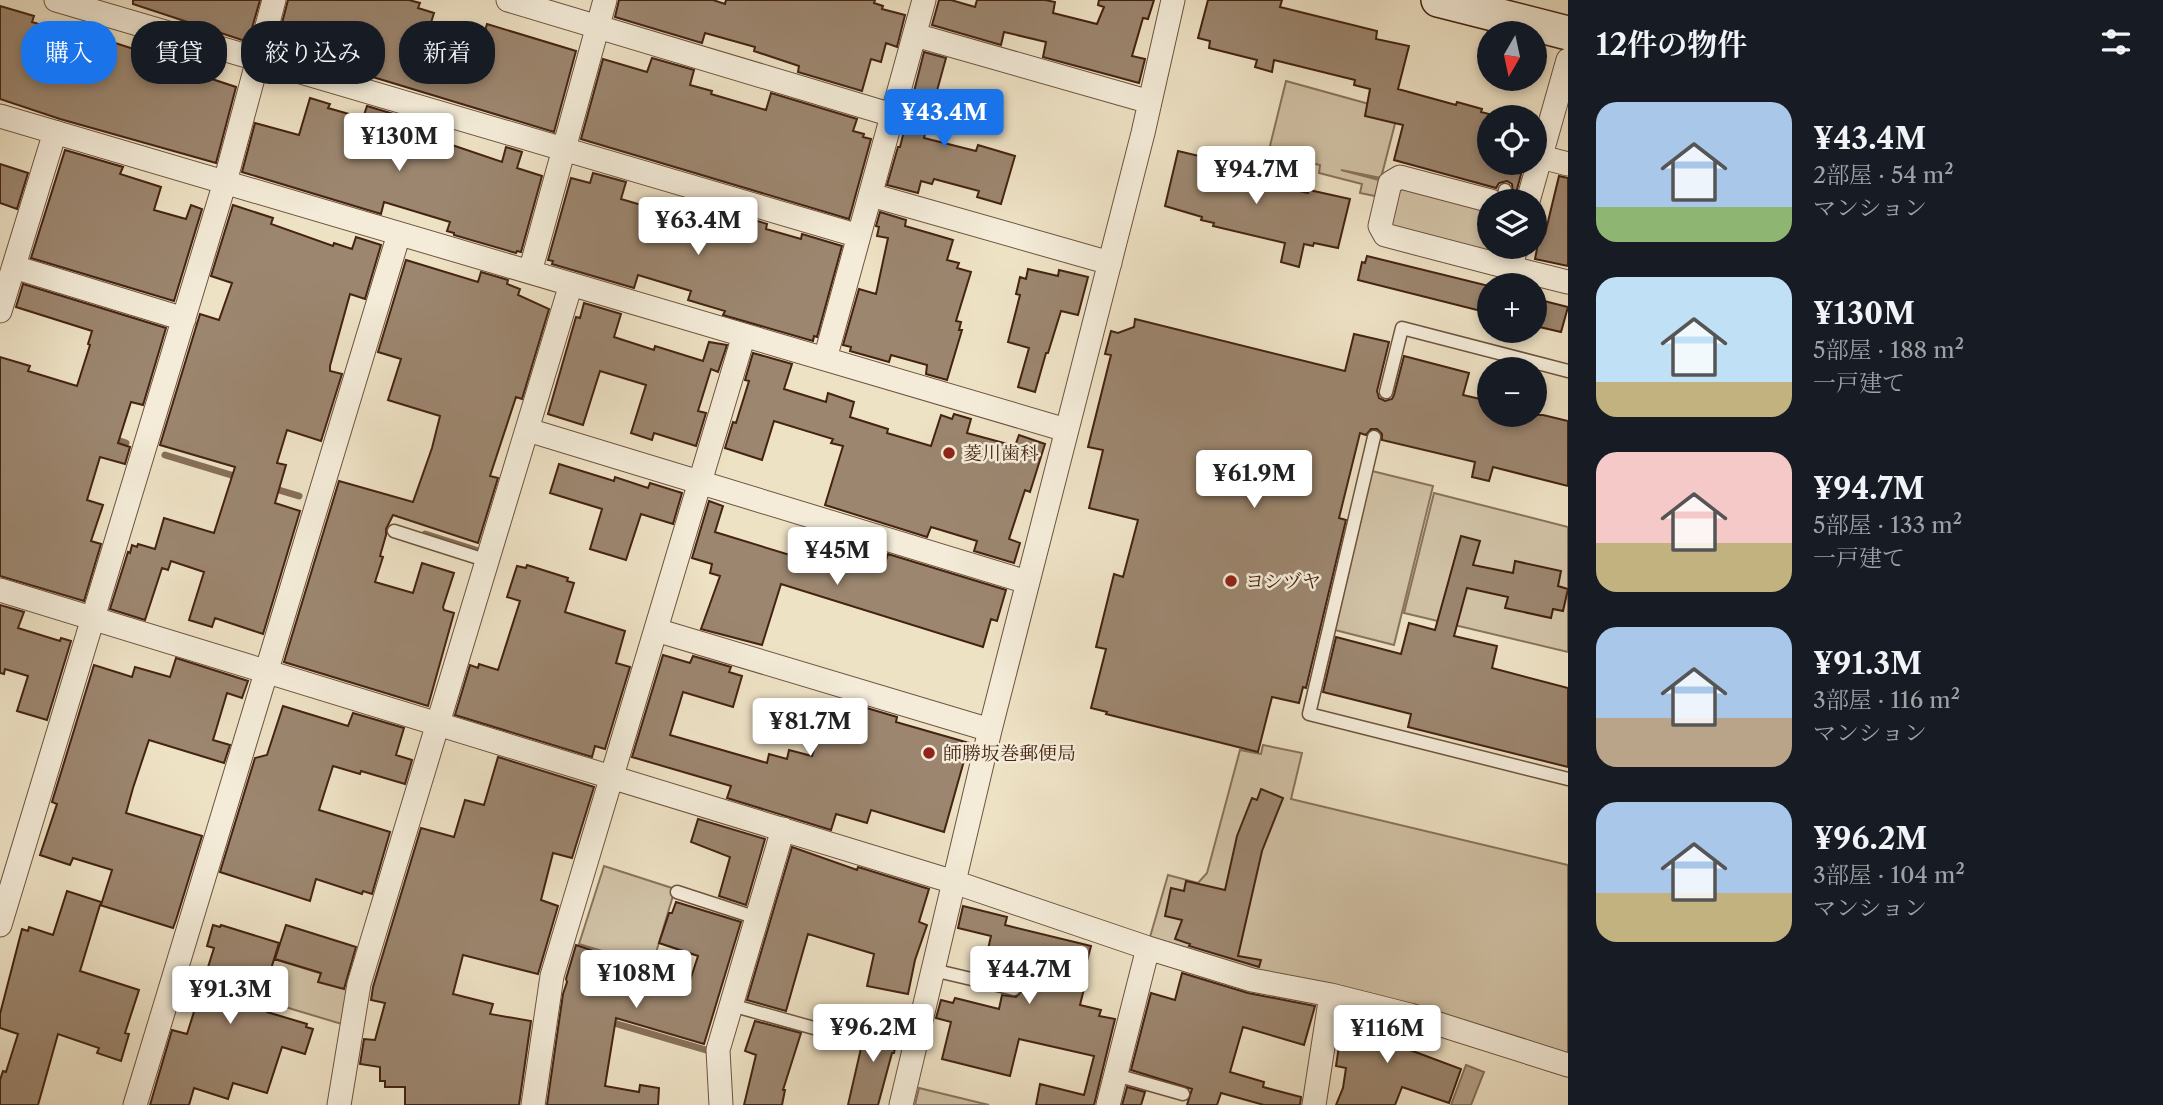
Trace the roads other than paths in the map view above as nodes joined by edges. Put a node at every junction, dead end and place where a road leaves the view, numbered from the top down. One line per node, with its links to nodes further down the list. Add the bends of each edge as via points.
1 (56, 0): 12 (street)
2 (274, 0): 8 (street)
3 (508, 0): 9 (street)
4 (605, 0): 9 (street)
5 (924, 0): 11 (street)
6 (1173, 0): 16 (street)
7 (1456, 2): 10 (street)
8 (268, 21)
9 (598, 27): 17 (street); 21 (street)
10 (1568, 33)
11 (915, 35): 16 (street); 17 (street)
12 (241, 55)
13 (1568, 60): 19 (street)
14 (252, 84): 24 (street)
15 (340, 84): 21 (street)
16 (1150, 102): 31 (street)
17 (892, 115): 26 (street)
18 (0, 116): 20 (street)
19 (1547, 127)
20 (55, 132): 24 (street); 32 (street)
21 (564, 150): 28 (street); 33 (street)
22 (1547, 158): 23 (street)
23 (1568, 164)
24 (225, 183): 27 (street); 37 (street)
25 (1477, 193): 29 (street, via 1400,177 1390,183 1380,226 1385,235)
26 (871, 195): 28 (street); 31 (street)
27 (399, 233): 33 (street); 52 (street)
28 (859, 236): 39 (street)
29 (1477, 251)
30 (1518, 259): 34 (street)
31 (1110, 264): 43 (street)
32 (14, 267): 36 (street); 37 (street)
33 (530, 272): 35 (street)
34 (1568, 282)
35 (571, 284): 38 (street); 42 (street)
36 (0, 311)
37 (184, 319): 50 (street)
38 (744, 335): 39 (street); 45 (street)
39 (825, 359): 43 (street)
40 (1568, 371): 41 (lane, via 1402,328)
41 (1386, 392)
42 (528, 430): 45 (street); 47 (street)
43 (1066, 430): 48 (street)
44 (1374, 437): 56 (lane, via 1309,714)
45 (700, 483): 48 (street); 51 (street)
46 (394, 531): 47 (lane)
47 (488, 561): 53 (street)
48 (1027, 582): 54 (street)
49 (0, 590): 50 (street)
50 (93, 618): 52 (street); 61 (street)
51 (656, 630): 54 (street); 55 (street)
52 (267, 672): 53 (street); 71 (street)
53 (438, 724): 55 (street); 72 (street, via 359,984)
54 (990, 730): 58 (street)
55 (612, 777): 57 (street); 73 (street, via 552,976)
56 (1568, 779)
57 (783, 829): 58 (street); 60 (street)
58 (954, 882): 62 (street); 63 (street)
59 (677, 892): 60 (lane)
60 (757, 918): 66 (street)
61 (0, 925)
62 (1147, 948): 65 (street, via 1252,980); 69 (street)
63 (933, 970): 64 (lane); 75 (street)
64 (1014, 989)
65 (1331, 995): 68 (street); 77 (street)
66 (731, 1005): 67 (lane); 74 (street, via 718,1050)
67 (850, 1038)
68 (1568, 1065)
69 (1116, 1075): 70 (lane); 76 (street)
70 (1183, 1094)
71 (135, 1105)
72 (339, 1105)
73 (533, 1105)
74 (721, 1105)
75 (901, 1105)
76 (1108, 1105)
77 (1314, 1105)

